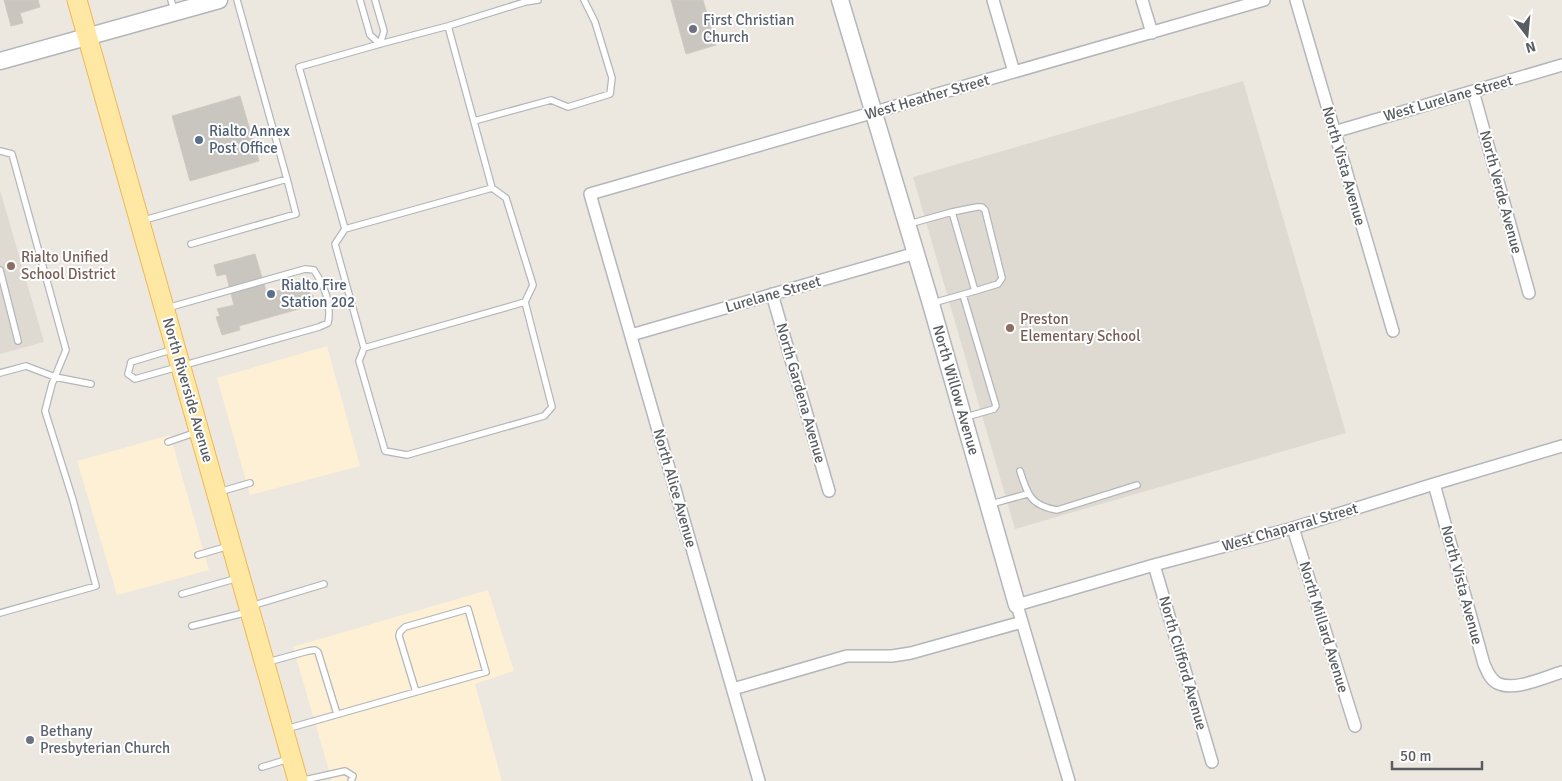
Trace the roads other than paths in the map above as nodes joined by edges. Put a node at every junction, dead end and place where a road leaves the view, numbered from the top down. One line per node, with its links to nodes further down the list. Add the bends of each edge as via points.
1 (77, 0): 16 (main road, North Riverside Avenue)
2 (218, 0): 13 (street)
3 (238, 0): 26 (lane)
4 (360, 0): 17 (lane, via 370,35)
5 (375, 0): 17 (lane, via 384,31)
6 (538, 0): 14 (lane)
7 (584, 0): 23 (lane, via 595,22 612,78 610,94 568,107 551,100)
8 (840, 0): 22 (street, North Willow Avenue)
9 (993, 0): 20 (street)
10 (1142, 0): 15 (street)
11 (1264, 0): 15 (street, West Heather Street)
12 (1296, 0): 24 (street, North Vista Avenue)
13 (173, 6): 16 (street, via 112,31)
14 (448, 26): 17 (lane); 23 (lane)
15 (1152, 33): 20 (street, West Heather Street)
16 (88, 36): 18 (street); 30 (main road, North Riverside Avenue)
17 (380, 44): 32 (lane, via 299,67)
18 (0, 61)
19 (1562, 65): 21 (street, West Lurelane Street)
20 (1014, 72): 22 (street, West Heather Street)
21 (1473, 91): 24 (street, West Lurelane Street); 37 (street, North Verde Avenue)
22 (873, 112): 28 (street, West Heather Street); 31 (street, North Willow Avenue)
23 (474, 121): 27 (lane)
24 (1334, 132): 43 (street, North Vista Avenue)
25 (0, 150): 49 (lane, via 12,154 66,350)
26 (287, 179): 30 (lane); 33 (lane, via 296,214)
27 (492, 188): 32 (lane); 40 (lane, via 506,198 533,285)
28 (590, 194): 44 (street, North Alice Avenue)
29 (952, 212): 31 (lane); 36 (lane); 36 (lane, via 977,206 985,210 1002,278 998,284)
30 (140, 222): 42 (main road, North Riverside Avenue)
31 (908, 225): 34 (street, North Willow Avenue)
32 (345, 229): 46 (lane, via 335,244)
33 (191, 244)
34 (916, 253): 38 (street, Lurelane Street); 41 (street, North Willow Avenue)
35 (0, 270): 45 (lane)
36 (975, 291): 39 (lane)
37 (1529, 293)
38 (772, 294): 44 (street, Lurelane Street); 59 (street, North Gardena Avenue)
39 (963, 295): 41 (lane); 51 (lane, via 996,403 994,409)
40 (525, 302): 46 (lane); 46 (lane, via 552,407 544,416 434,448 407,455 385,451 359,361)
41 (931, 304): 51 (street, North Willow Avenue)
42 (165, 309): 47 (main road, North Riverside Avenue); 47 (lane, via 305,269 314,270 327,298 328,323 319,327)
43 (1393, 331)
44 (631, 335): 77 (street, North Alice Avenue)
45 (18, 340)
46 (364, 348)
47 (178, 357): 47 (lane, via 131,362 128,374 135,379); 52 (main road, North Riverside Avenue)
48 (0, 374): 49 (lane, via 26,366)
49 (55, 377): 50 (lane); 72 (lane, via 45,411 96,586)
50 (91, 384)
51 (964, 418): 62 (street, North Willow Avenue)
52 (200, 432): 53 (lane); 60 (main road, North Riverside Avenue)
53 (168, 442)
54 (1562, 446): 57 (street, West Chaparral Street)
55 (1020, 471): 61 (lane)
56 (250, 483): 60 (lane)
57 (1434, 484): 63 (street, West Chaparral Street); 76 (street, North Vista Avenue, via 1488,675 1497,683 1517,686)
58 (1137, 485): 61 (lane, via 1057,510 1045,508)
59 (830, 491)
60 (217, 492): 64 (main road, North Riverside Avenue)
61 (1027, 494): 62 (lane)
62 (989, 505): 70 (street, North Willow Avenue)
63 (1293, 528): 66 (street, West Chaparral Street); 80 (street, North Millard Avenue)
64 (232, 545): 65 (lane); 67 (main road, North Riverside Avenue)
65 (198, 555)
66 (1154, 565): 70 (street, West Chaparral Street); 83 (street, North Clifford Avenue)
67 (241, 578): 69 (lane); 71 (main road, North Riverside Avenue)
68 (324, 584): 71 (lane)
69 (182, 594)
70 (1017, 605): 73 (street, North Willow Avenue)
71 (250, 609): 74 (lane); 75 (main road, North Riverside Avenue)
72 (0, 613)
73 (1022, 622): 77 (street, via 911,653 848,656); 88 (street, North Willow Avenue)
74 (192, 626)
75 (265, 663): 79 (lane, via 308,651 318,652); 81 (main road, North Riverside Avenue)
76 (1562, 672)
77 (733, 689): 87 (street, North Alice Avenue)
78 (416, 692): 78 (lane, via 486,672 468,609 405,627 400,632); 79 (lane)
79 (337, 714): 81 (lane)
80 (1355, 726)
81 (284, 730): 82 (main road, North Riverside Avenue)
82 (292, 758): 84 (lane); 85 (main road, North Riverside Avenue)
83 (1212, 762)
84 (262, 767)
85 (299, 781): 86 (lane, via 345,771 353,776)
86 (351, 781)
87 (759, 781)
88 (1069, 781)

